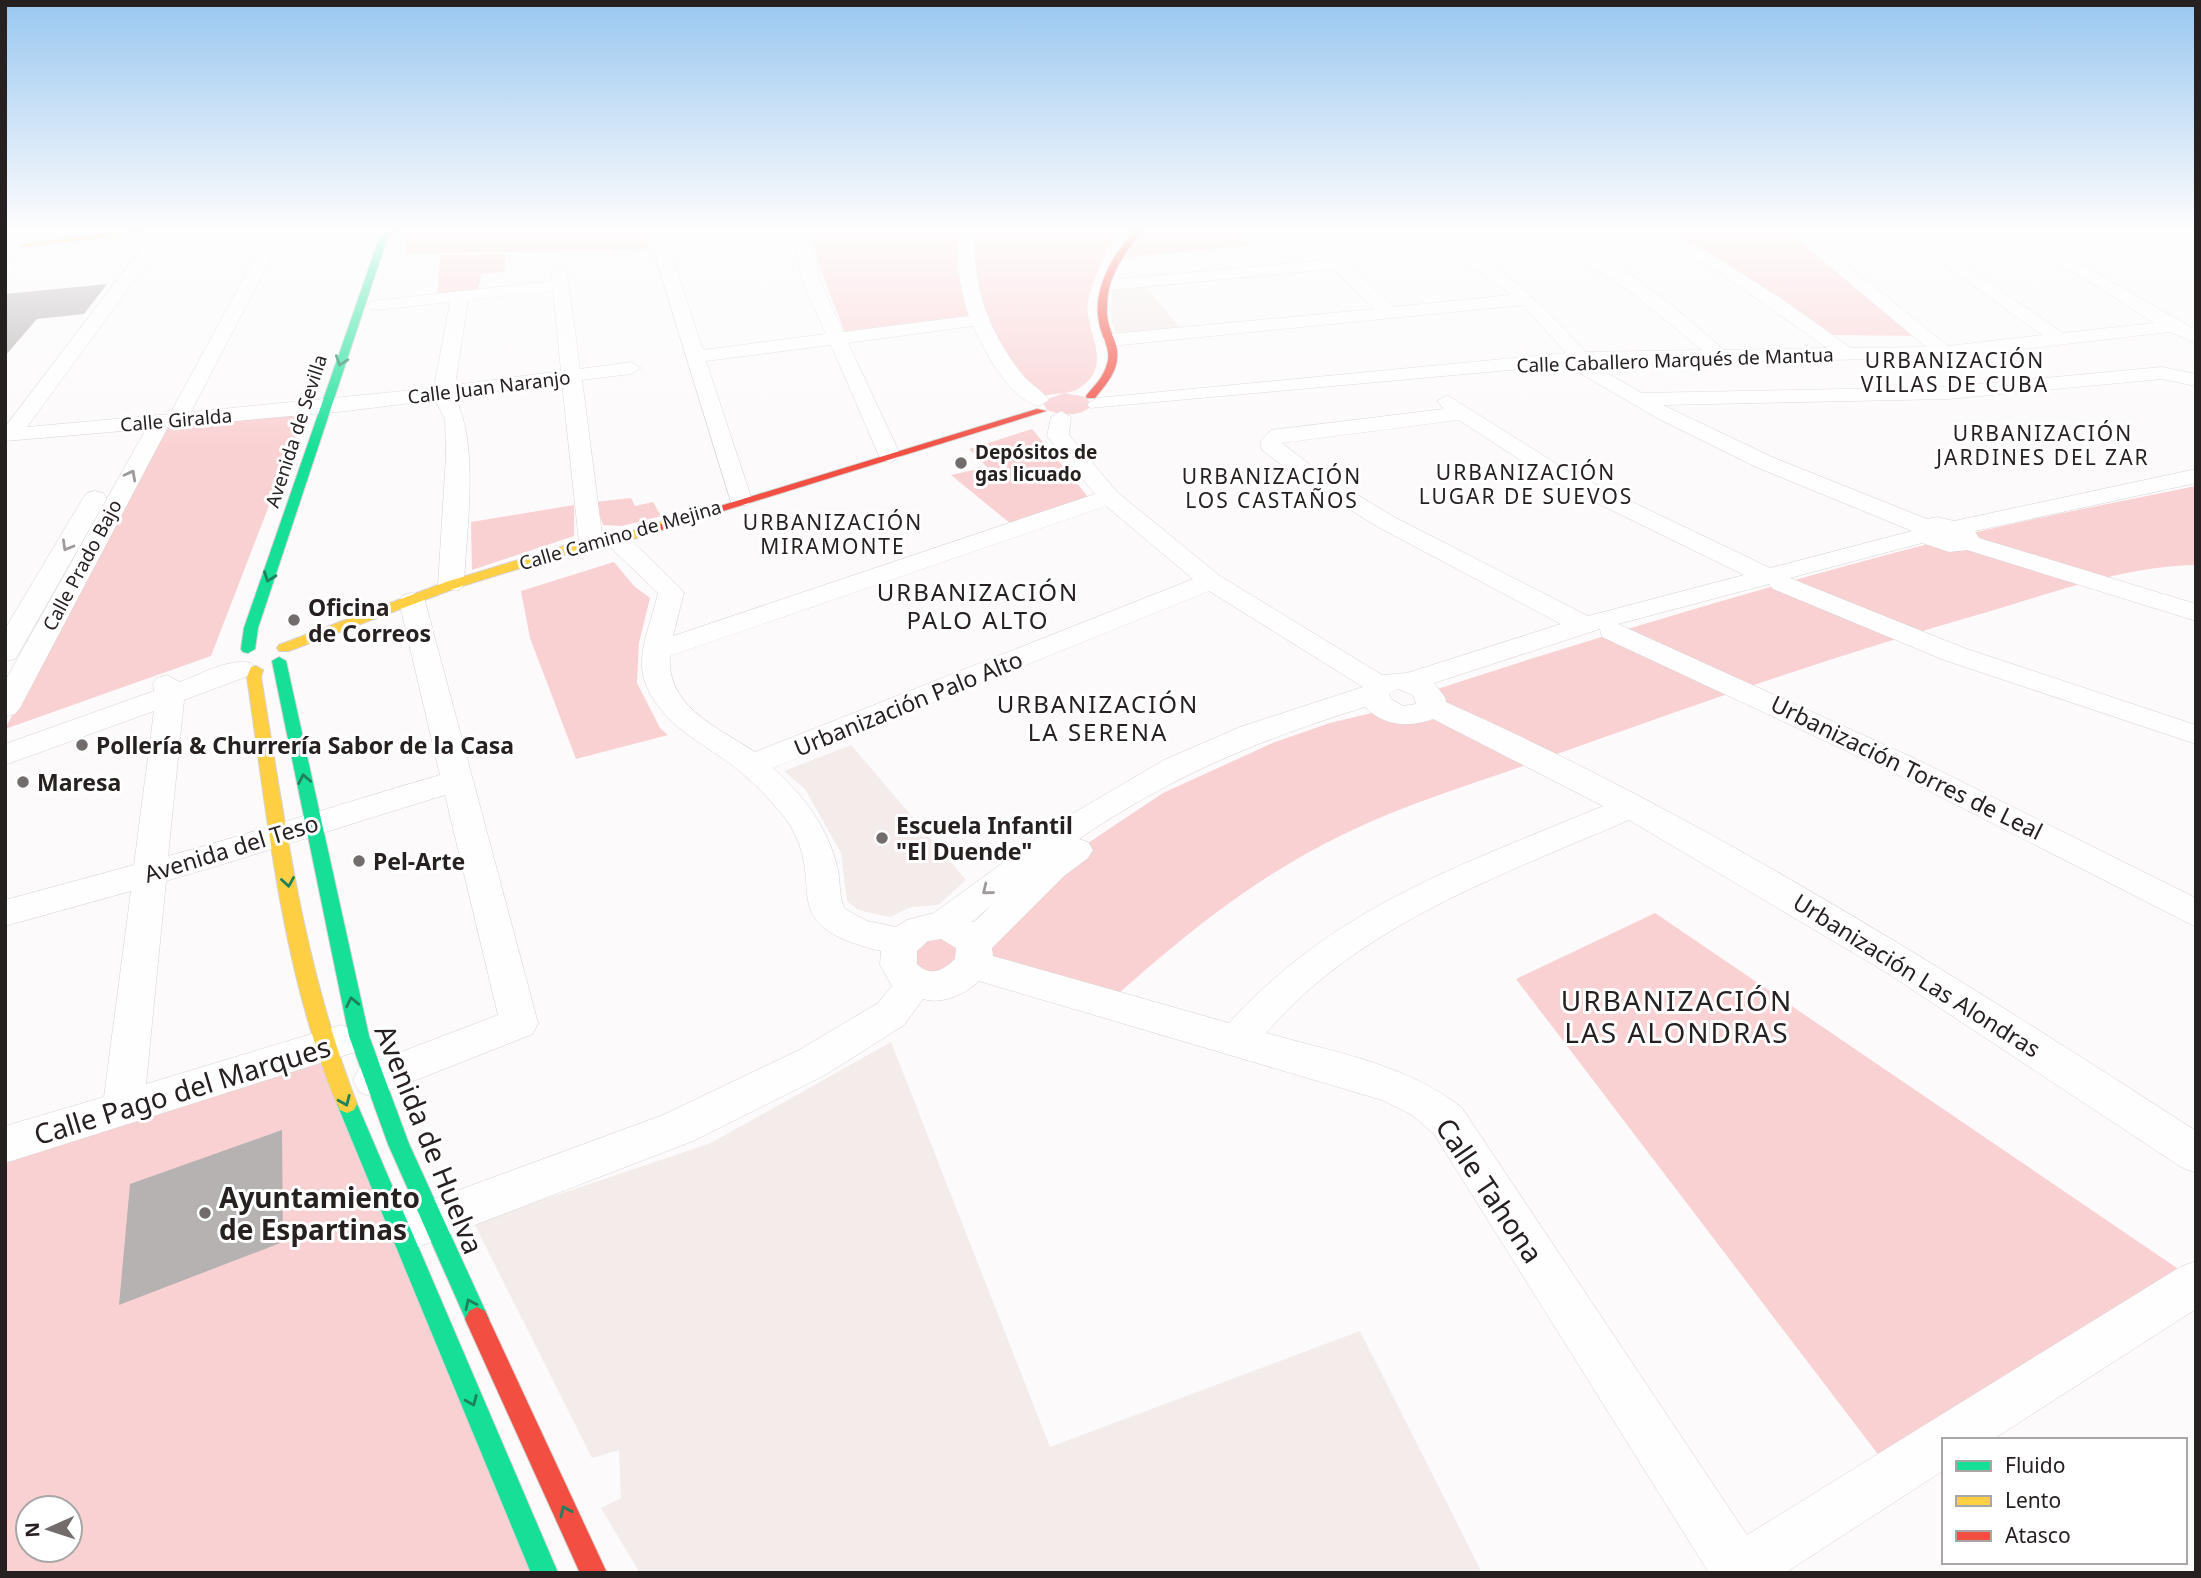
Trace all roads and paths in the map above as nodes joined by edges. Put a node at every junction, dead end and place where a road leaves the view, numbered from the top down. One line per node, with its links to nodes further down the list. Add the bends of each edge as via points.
1 (108, 303): 44 (street)
2 (232, 303): 43 (street)
3 (367, 303): 40 (street, Avenida de Sevilla, one-way to 40)
4 (399, 303): 20 (street)
5 (459, 303): 38 (street)
6 (561, 303): 35 (street)
7 (679, 303): 32 (street)
8 (819, 303): 26 (street)
9 (973, 303): 22 (street)
10 (1088, 303): 41 (street, via 1098,356 1091,375 1074,391)
11 (1102, 303): 27 (street)
12 (1378, 303): 21 (street)
13 (1491, 303): 21 (street)
14 (1530, 303): 33 (street)
15 (1659, 303): 31 (street)
16 (1778, 303): 30 (street)
17 (1883, 303): 29 (street)
18 (2007, 303): 28 (street)
19 (2133, 303): 23 (street)
20 (377, 305): 24 (street)
21 (1390, 313): 27 (street)
22 (978, 320): 26 (street); 41 (street, via 1018,382)
23 (2169, 327): 25 (street); 28 (street, Calle Caballero Marqués de Mantua)
24 (370, 330)
25 (2196, 337)
26 (834, 339): 32 (street); 45 (street)
27 (1111, 340): 41 (street, via 1115,357 1109,376)
28 (2061, 340): 29 (street, Calle Caballero Marqués de Mantua)
29 (1944, 352): 30 (street, Calle Caballero Marqués de Mantua)
30 (1847, 355): 31 (street, Calle Caballero Marqués de Mantua)
31 (1720, 356): 33 (street, Calle Caballero Marqués de Mantua)
32 (696, 357): 49 (street)
33 (1575, 359): 39 (street); 41 (street, Calle Caballero Marqués de Mantua)
34 (631, 368): 35 (street, Calle Juan Naranjo)
35 (569, 377): 38 (street, Calle Juan Naranjo); 51 (street)
36 (2196, 380): 39 (street, via 2162,373 1948,393)
37 (1422, 381): 42 (street)
38 (443, 394): 40 (street, Calle Juan Naranjo); 54 (street, via 455,419 457,456)
39 (1637, 399): 50 (street, via 1764,462)
40 (342, 405): 43 (street, Calle Giralda); 61 (street, Avenida de Sevilla, one-way to 61, via 251,628)
41 (1068, 406): 45 (street, Calle Camino de Mejina); 48 (street, via 1058,436)
42 (1462, 413): 52 (street, via 1539,463 1637,516); 57 (street, via 1279,435 1271,442 1273,450 1332,492 1441,556)
43 (158, 422): 44 (street, Calle Giralda); 60 (street, Calle Prado Bajo, one-way to 60); 65 (street, Calle Prado Bajo, one-way to 43)
44 (8, 435)
45 (890, 456): 49 (street, Calle Camino de Mejina)
46 (2196, 476): 50 (street)
47 (2196, 486): 50 (street)
48 (1109, 498): 53 (street); 59 (street)
49 (740, 500): 51 (street, Calle Camino de Mejina)
50 (1946, 535): 52 (street); 56 (street)
51 (604, 541): 54 (street, Calle Camino de Mejina); 59 (street, via 671,592)
52 (1773, 579): 57 (street); 66 (street, via 1954,654)
53 (1211, 581): 64 (street); 69 (street, Urbanización Palo Alto)
54 (451, 585): 55 (street, Calle Camino de Mejina)
55 (412, 601): 58 (street, Calle Camino de Mejina); 70 (street)
56 (2196, 613)
57 (1598, 628): 63 (street); 76 (street, Urbanización Torres de Leal, via 1875,749)
58 (278, 647): 61 (street); 61 (street); 72 (street, Avenida de Huelva, one-way to 58)
59 (657, 651): 69 (street, via 658,682 677,713)
60 (5, 653)
61 (245, 662): 62 (street); 73 (street, Avenida de Huelva, via 254,677)
62 (169, 690): 67 (street); 68 (street); 74 (street)
63 (1422, 694): 64 (street, via 1392,681); 71 (street, Urbanización Las Alondras)
64 (1379, 697): 77 (street, one-way to 77, via 1247,735 1113,800); 79 (street, via 1330,723 1275,742 1163,793 1052,867)
65 (5, 708)
66 (2196, 735)
67 (5, 741)
68 (5, 755)
69 (752, 765): 78 (street, via 783,795 810,833 824,904 833,919)
70 (456, 781): 72 (street, Avenida del Teso); 83 (street, via 519,1023)
71 (1631, 807): 81 (street, via 1370,925 1301,973 1260,1010); 86 (street, Urbanización Las Alondras, via 1925,977)
72 (312, 823): 73 (street, Avenida del Teso); 82 (street, Avenida de Huelva, one-way to 72)
73 (280, 837): 74 (street, Avenida del Teso); 82 (street, Avenida de Huelva, one-way to 82, via 305,973)
74 (152, 872): 75 (street, Avenida del Teso); 84 (street)
75 (5, 914)
76 (2196, 914)
77 (943, 925): 78 (street, via 913,933); 79 (street, via 958,929)
78 (902, 943): 80 (street, via 898,966)
79 (974, 954): 80 (street, via 966,974 942,986); 81 (street, Calle Tahona)
80 (915, 983): 87 (street, via 891,1014 813,1062 678,1128)
81 (1237, 1040): 91 (street, Calle Tahona, via 1392,1086 1426,1103 1448,1121)
82 (341, 1041): 83 (street, Avenida de Huelva); 84 (street, Calle Pago del Marques); 87 (street, Avenida de Huelva, one-way to 87)
83 (373, 1080): 87 (street, Avenida de Huelva)
84 (123, 1107): 85 (street, Calle Pago del Marques)
85 (5, 1145)
86 (2196, 1154)
87 (416, 1227): 92 (street, Avenida de Huelva, one-way to 92); 93 (street, Avenida de Huelva, one-way to 87)
88 (2196, 1283): 89 (street)
89 (1950, 1438)
90 (1942, 1443): 91 (street)
91 (1740, 1572)
92 (545, 1573)
93 (594, 1573)

